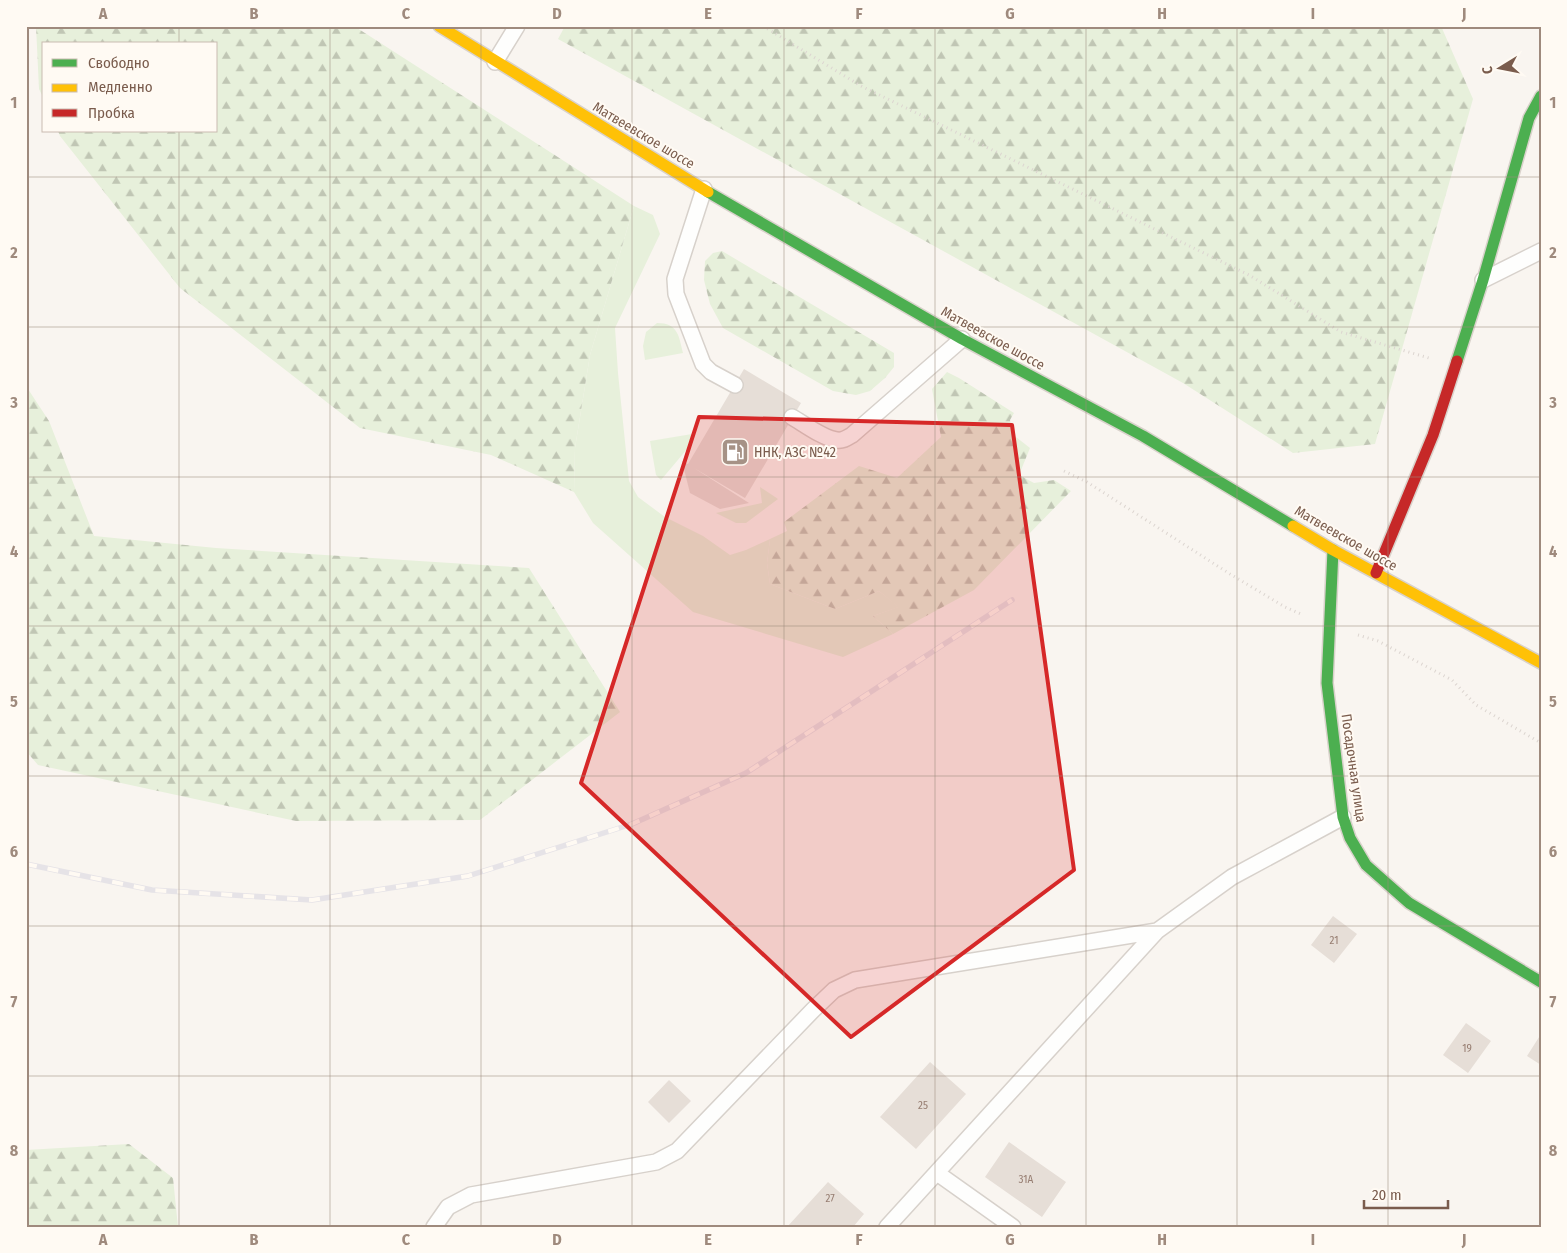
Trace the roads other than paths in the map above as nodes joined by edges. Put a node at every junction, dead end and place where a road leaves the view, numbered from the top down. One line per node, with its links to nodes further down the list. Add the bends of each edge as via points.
1 (439, 26): 3 (main road, Матвеевское шоссе)
2 (517, 26): 3 (lane)
3 (495, 62): 5 (main road, Матвеевское шоссе)
4 (1541, 96): 7 (main road, via 1529,118)
5 (704, 189): 8 (main road, Матвеевское шоссе); 9 (lane, via 676,279 676,294 703,364)
6 (1541, 252): 7 (lane)
7 (1483, 280): 12 (main road, via 1433,435)
8 (962, 339): 10 (lane, via 846,439 830,438); 11 (main road, Матвеевское шоссе, via 1143,436)
9 (734, 385)
10 (792, 417)
11 (1334, 550): 12 (main road, Матвеевское шоссе); 14 (main road, Посадочная улица, via 1327,683)
12 (1376, 573): 13 (main road, Матвеевское шоссе)
13 (1541, 663)
14 (1343, 816): 15 (lane, via 1232,877); 16 (main road, Посадочная улица, via 1350,838 1366,865 1409,903)
15 (1157, 931): 17 (lane); 18 (lane, via 855,980 834,990 812,1010 677,1151 656,1162 471,1195 448,1207)
16 (1541, 982)
17 (937, 1173): 19 (lane); 20 (lane)
18 (434, 1227)
19 (888, 1227)
20 (1013, 1227)

